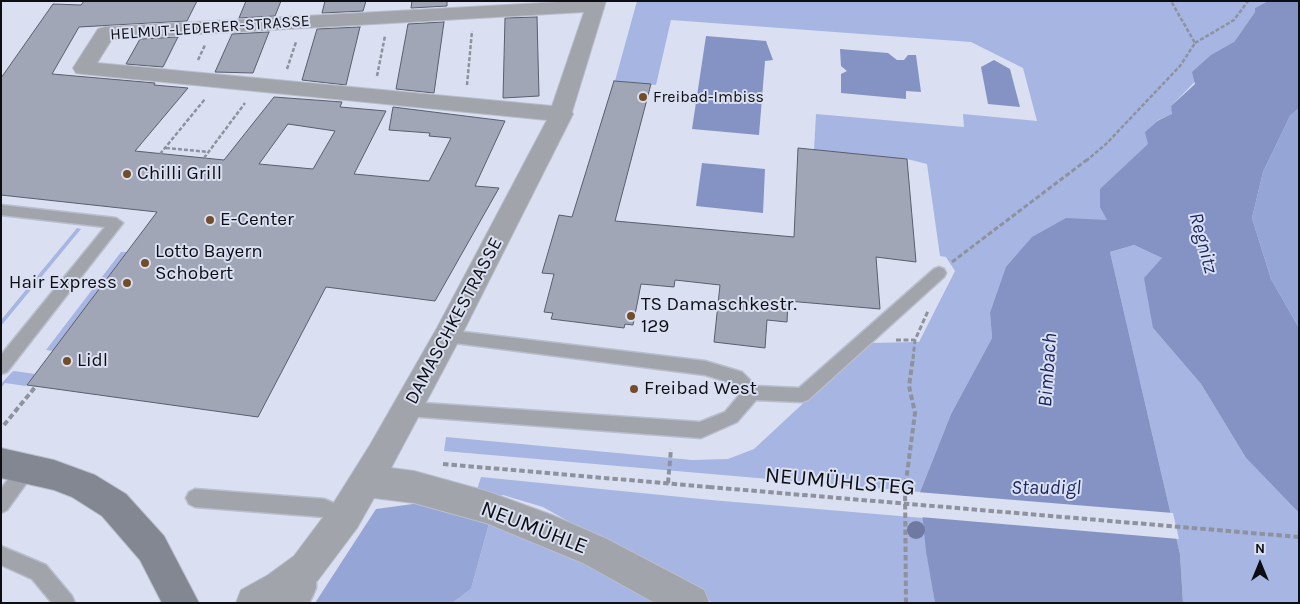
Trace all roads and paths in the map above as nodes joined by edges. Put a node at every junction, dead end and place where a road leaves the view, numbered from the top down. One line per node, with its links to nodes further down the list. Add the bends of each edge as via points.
1 (1171, 1): 8 (path)
2 (1248, 1): 8 (path, via 1234,20)
3 (597, 3): 4 (street, HELMUT-LEDERER-STRASSE); 15 (street, DAMASCHKESTRASSE)
4 (473, 13): 5 (street, HELMUT-LEDERER-STRASSE); 14 (path)
5 (388, 18): 6 (street, HELMUT-LEDERER-STRASSE); 13 (path)
6 (302, 22): 7 (street, HELMUT-LEDERER-STRASSE); 12 (path)
7 (214, 27): 9 (path); 9 (street, HELMUT-LEDERER-STRASSE, via 105,33 83,68)
8 (1195, 43): 21 (path, via 1180,66 1106,144)
9 (190, 78): 10 (street, HELMUT-LEDERER-STRASSE)
10 (220, 81): 11 (street, HELMUT-LEDERER-STRASSE); 16 (path)
11 (259, 84): 12 (street, HELMUT-LEDERER-STRASSE); 17 (path)
12 (281, 86): 13 (street, HELMUT-LEDERER-STRASSE)
13 (373, 95): 14 (street, HELMUT-LEDERER-STRASSE)
14 (466, 104): 15 (street, HELMUT-LEDERER-STRASSE)
15 (562, 114): 24 (street, DAMASCHKESTRASSE)
16 (165, 148): 17 (path); 18 (path)
17 (209, 152): 19 (path)
18 (160, 154)
19 (204, 158)
20 (1, 210): 25 (lane, via 116,223)
21 (960, 256): 22 (path); 22 (path)
22 (945, 272): 27 (lane, via 802,395)
23 (931, 307): 46 (path, via 915,340 909,386 915,413 905,489)
24 (447, 336): 27 (lane, via 705,368 736,377); 28 (street, DAMASCHKESTRASSE)
25 (1, 367)
26 (36, 386): 29 (path)
27 (752, 394): 30 (lane, via 731,417 701,430)
28 (408, 409): 30 (lane); 33 (street, DAMASCHKESTRASSE)
29 (4, 425)
30 (673, 428): 34 (path)
31 (437, 464): 34 (path, NEUMÜHLSTEG)
32 (14, 466): 36 (lane); 42 (main road, via 83,486 114,505 152,548)
33 (367, 481): 37 (street, DAMASCHKESTRASSE); 45 (street, NEUMÜHLE, via 414,487 486,507 540,527 595,551)
34 (668, 483): 38 (path, NEUMÜHLSTEG, bridge)
35 (195, 498): 37 (lane, via 324,508)
36 (1, 504)
37 (345, 516): 40 (street, DAMASCHKESTRASSE)
38 (1299, 537)
39 (1, 555): 41 (lane, via 39,572)
40 (306, 568): 43 (street, DAMASCHKESTRASSE, via 282,588); 44 (lane, via 306,588)
41 (65, 603)
42 (181, 603)
43 (254, 603)
44 (298, 603)
45 (691, 603)
46 (906, 603)

